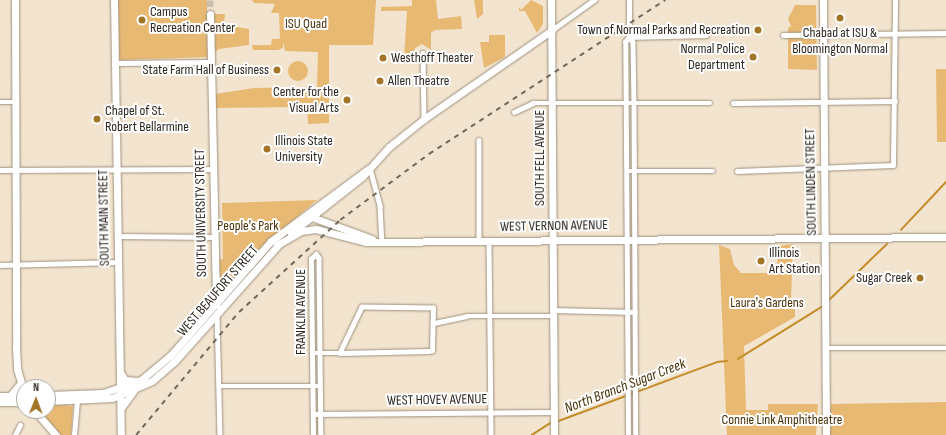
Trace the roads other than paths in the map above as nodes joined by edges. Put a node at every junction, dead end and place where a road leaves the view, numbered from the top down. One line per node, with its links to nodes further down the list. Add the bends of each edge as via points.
1 (14, 0): 21 (main road)
2 (114, 0): 18 (main road, SOUTH MAIN STREET)
3 (551, 0): 9 (main road, SOUTH FELL AVENUE)
4 (594, 0): 9 (street, WEST BEAUFORT STREET)
5 (629, 0): 15 (street)
6 (823, 0): 13 (main road, SOUTH LINDEN STREET)
7 (895, 0): 11 (street)
8 (210, 14): 17 (main road, SOUTH UNIVERSITY STREET)
9 (552, 30): 22 (main road, SOUTH FELL AVENUE); 29 (main road, WEST BEAUFORT STREET)
10 (946, 33): 11 (street)
11 (895, 34): 13 (street); 19 (street)
12 (706, 35): 15 (street)
13 (823, 35): 14 (street); 27 (main road, SOUTH LINDEN STREET)
14 (783, 36)
15 (629, 37): 23 (street, via 625,42); 24 (street, via 633,42)
16 (423, 53): 29 (street)
17 (211, 62): 18 (street); 33 (main road, SOUTH UNIVERSITY STREET)
18 (115, 63): 32 (main road, SOUTH MAIN STREET)
19 (896, 101): 27 (street); 36 (street, via 893,165)
20 (0, 102): 21 (street)
21 (15, 102): 35 (main road)
22 (552, 103): 23 (street); 28 (street, via 528,104); 51 (main road, SOUTH FELL AVENUE)
23 (626, 103): 24 (street); 37 (street)
24 (634, 103): 25 (street); 38 (street)
25 (710, 103)
26 (733, 103): 27 (street)
27 (824, 103): 36 (main road, SOUTH LINDEN STREET)
28 (514, 112)
29 (424, 119): 31 (main road, WEST BEAUFORT STREET)
30 (479, 140): 53 (street)
31 (370, 168): 41 (main road, WEST BEAUFORT STREET); 43 (main road, WEST BEAUFORT STREET); 52 (street, via 380,206)
32 (116, 169): 33 (street); 35 (street); 45 (main road, SOUTH MAIN STREET)
33 (214, 169): 46 (main road, SOUTH UNIVERSITY STREET)
34 (0, 170): 35 (street)
35 (15, 170): 57 (main road)
36 (824, 170): 40 (street); 47 (main road, SOUTH LINDEN STREET)
37 (627, 171): 38 (street); 48 (street)
38 (634, 171): 39 (street); 49 (street)
39 (713, 171)
40 (737, 171)
41 (325, 206): 42 (main road, WEST BEAUFORT STREET); 44 (main road, via 322,214)
42 (311, 216): 43 (main road); 44 (main road, WEST VERNON AVENUE); 55 (main road, WEST BEAUFORT STREET)
43 (298, 218): 60 (main road, WEST BEAUFORT STREET, via 258,254)
44 (326, 222): 52 (main road, WEST VERNON AVENUE)
45 (117, 236): 46 (street); 56 (main road, SOUTH MAIN STREET)
46 (215, 237): 59 (main road, SOUTH UNIVERSITY STREET)
47 (825, 237): 49 (main road, WEST VERNON AVENUE); 50 (main road, WEST VERNON AVENUE); 68 (main road, SOUTH LINDEN STREET)
48 (627, 238): 49 (main road, WEST VERNON AVENUE); 51 (main road, WEST VERNON AVENUE); 62 (street)
49 (635, 238): 64 (street)
50 (946, 238)
51 (553, 239): 54 (main road, WEST VERNON AVENUE); 65 (main road, SOUTH FELL AVENUE)
52 (382, 240): 53 (main road, WEST VERNON AVENUE); 55 (main road, WEST VERNON AVENUE, via 358,241 312,229)
53 (479, 240): 54 (main road, WEST VERNON AVENUE)
54 (489, 240): 66 (street)
55 (277, 245): 63 (main road, WEST BEAUFORT STREET)
56 (118, 262): 57 (street); 73 (main road, SOUTH MAIN STREET)
57 (15, 265): 58 (street); 75 (main road, via 16,356)
58 (0, 266)
59 (215, 280): 60 (main road, via 220,287); 61 (main road, SOUTH UNIVERSITY STREET)
60 (230, 286): 61 (main road, WEST BEAUFORT STREET)
61 (216, 302): 63 (main road, SOUTH UNIVERSITY STREET); 77 (main road, WEST BEAUFORT STREET, via 163,364)
62 (627, 310): 64 (street); 65 (street); 74 (street)
63 (216, 311): 78 (street, SOUTH UNIVERSITY STREET); 82 (main road, WEST BEAUFORT STREET, via 164,372)
64 (635, 312): 76 (street)
65 (553, 313): 66 (street); 98 (main road, SOUTH FELL AVENUE)
66 (490, 316): 67 (street, via 460,317); 94 (street)
67 (434, 323): 72 (street, via 432,351); 72 (street, via 430,306 362,307)
68 (825, 348): 69 (street); 112 (main road, SOUTH LINDEN STREET)
69 (946, 348)
70 (312, 353): 71 (street); 71 (street, FRANKLIN AVENUE, via 311,259 316,254 319,258); 79 (street, FRANKLIN AVENUE)
71 (320, 353): 72 (street); 80 (street, FRANKLIN AVENUE)
72 (340, 353)
73 (120, 372): 77 (main road, via 125,380); 83 (main road, SOUTH MAIN STREET)
74 (628, 378): 76 (street); 93 (street)
75 (20, 379)
76 (636, 380): 95 (street)
77 (138, 381): 83 (main road, WEST BEAUFORT STREET)
78 (219, 386): 79 (street); 106 (street, SOUTH UNIVERSITY STREET)
79 (312, 386): 80 (street); 96 (street, FRANKLIN AVENUE)
80 (320, 386): 97 (street, FRANKLIN AVENUE)
81 (16, 389): 85 (main road)
82 (134, 390): 83 (main road, WEST BEAUFORT STREET); 92 (main road)
83 (120, 393): 88 (main road); 92 (main road, SOUTH MAIN STREET)
84 (0, 396): 85 (main road)
85 (10, 396): 86 (main road)
86 (16, 396)
87 (56, 396): 88 (main road)
88 (77, 398): 89 (main road); 104 (street)
89 (56, 401)
90 (0, 402): 91 (main road)
91 (16, 402)
92 (120, 408): 105 (main road, SOUTH MAIN STREET)
93 (628, 410): 95 (street); 110 (street)
94 (491, 412): 97 (street, WEST HOVEY AVENUE); 98 (street, WEST HOVEY AVENUE); 109 (street)
95 (636, 413): 111 (street)
96 (313, 414): 97 (street, WEST HOVEY AVENUE); 107 (street, FRANKLIN AVENUE)
97 (321, 414): 108 (street, FRANKLIN AVENUE)
98 (554, 415): 101 (main road, SOUTH FELL AVENUE)
99 (42, 419): 103 (main road)
100 (20, 425): 102 (street)
101 (554, 432)
102 (15, 435)
103 (56, 435)
104 (74, 435)
105 (121, 435)
106 (220, 435)
107 (313, 435)
108 (321, 435)
109 (491, 435)
110 (628, 435)
111 (636, 435)
112 (826, 435)

